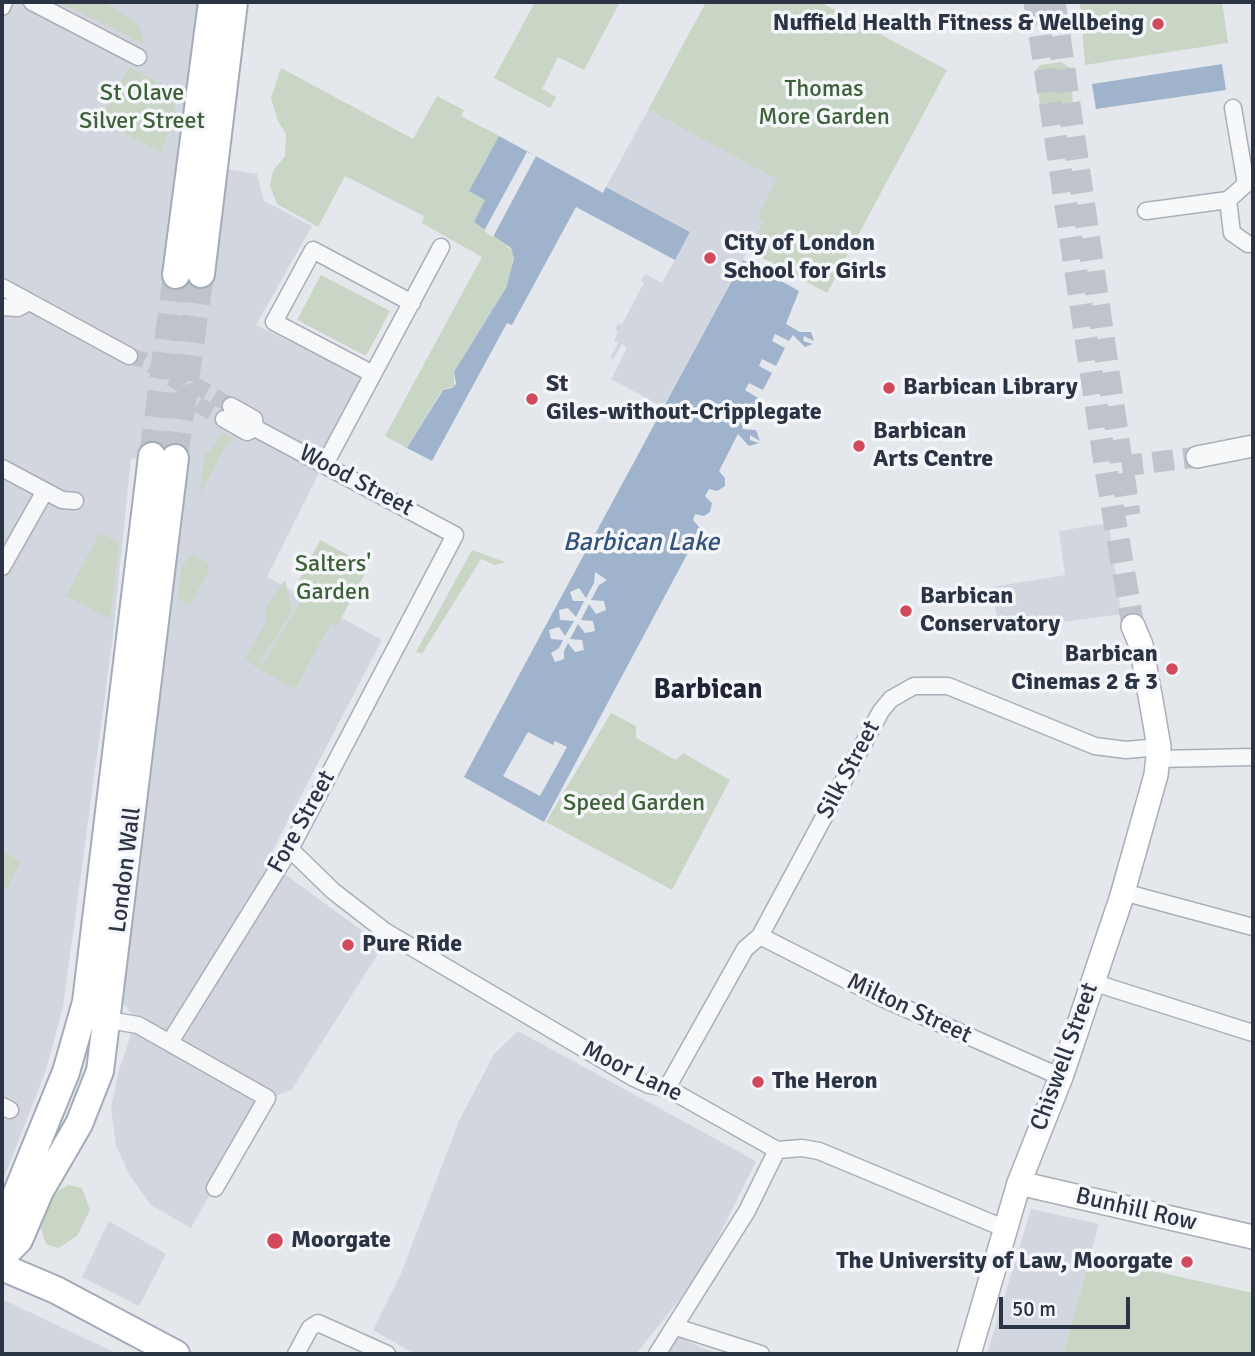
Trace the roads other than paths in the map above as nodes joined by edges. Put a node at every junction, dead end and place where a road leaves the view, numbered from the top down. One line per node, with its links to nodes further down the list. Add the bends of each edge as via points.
1 (32, 2): 4 (street)
2 (212, 2): 3 (main road, via 188,274)
3 (234, 2)
4 (138, 57)
5 (1233, 108): 6 (street)
6 (1250, 183): 7 (street)
7 (1228, 200): 8 (street); 9 (street, via 1232,233)
8 (1146, 211)
9 (1247, 241)
10 (441, 247): 13 (street)
11 (2, 287): 12 (street)
12 (29, 302): 14 (street, via 18,308); 15 (street)
13 (412, 303): 16 (street); 16 (street, via 313,250 274,322)
14 (2, 307)
15 (129, 356)
16 (373, 374): 20 (street)
17 (227, 413): 20 (street, Wood Street, via 254,419 255,428)
18 (1253, 446): 19 (street)
19 (1197, 457)
20 (325, 464): 24 (street, Wood Street)
21 (2, 468): 22 (street)
22 (45, 491): 23 (street); 25 (street)
23 (75, 501)
24 (455, 535): 29 (street, Fore Street)
25 (2, 567)
26 (1140, 631): 27 (main road)
27 (1158, 753): 28 (street, Silk Street); 30 (main road, Chiswell Street); 32 (street, Silk Street, via 1095,746 948,686 923,685 903,691 881,711)
28 (1253, 757)
29 (290, 849): 36 (street, Fore Street); 38 (street, Moor Lane, via 333,891 386,932 515,1005 595,1057 649,1085)
30 (1123, 892): 31 (street); 33 (main road, Chiswell Street)
31 (1253, 927)
32 (760, 936): 37 (street, Milton Street, via 882,998); 38 (street, Silk Street, via 745,949)
33 (1092, 982): 35 (street); 37 (main road, Chiswell Street)
34 (108, 1020): 36 (street, via 138,1025); 42 (main road, London Wall, via 164,457 86,1002 66,1072); 45 (main road, London Wall, via 100,1072 87,1108 40,1191 19,1240)
35 (1253, 1033)
36 (170, 1042): 41 (street, via 267,1098)
37 (1061, 1077): 40 (main road, Chiswell Street)
38 (667, 1088): 39 (street, Moor Lane)
39 (777, 1150): 43 (street, via 802,1147 819,1151); 47 (street, via 747,1211)
40 (1019, 1183): 43 (main road, Chiswell Street); 44 (main road, Bunhill Row)
41 (215, 1188)
42 (2, 1228)
43 (1006, 1228): 53 (main road, Chiswell Street)
44 (1253, 1237)
45 (2, 1257)
46 (2, 1267): 48 (main road)
47 (676, 1327): 51 (street); 52 (street)
48 (176, 1354)
49 (296, 1354): 50 (street, via 310,1328 318,1323)
50 (387, 1354)
51 (657, 1354)
52 (761, 1354)
53 (969, 1354)

